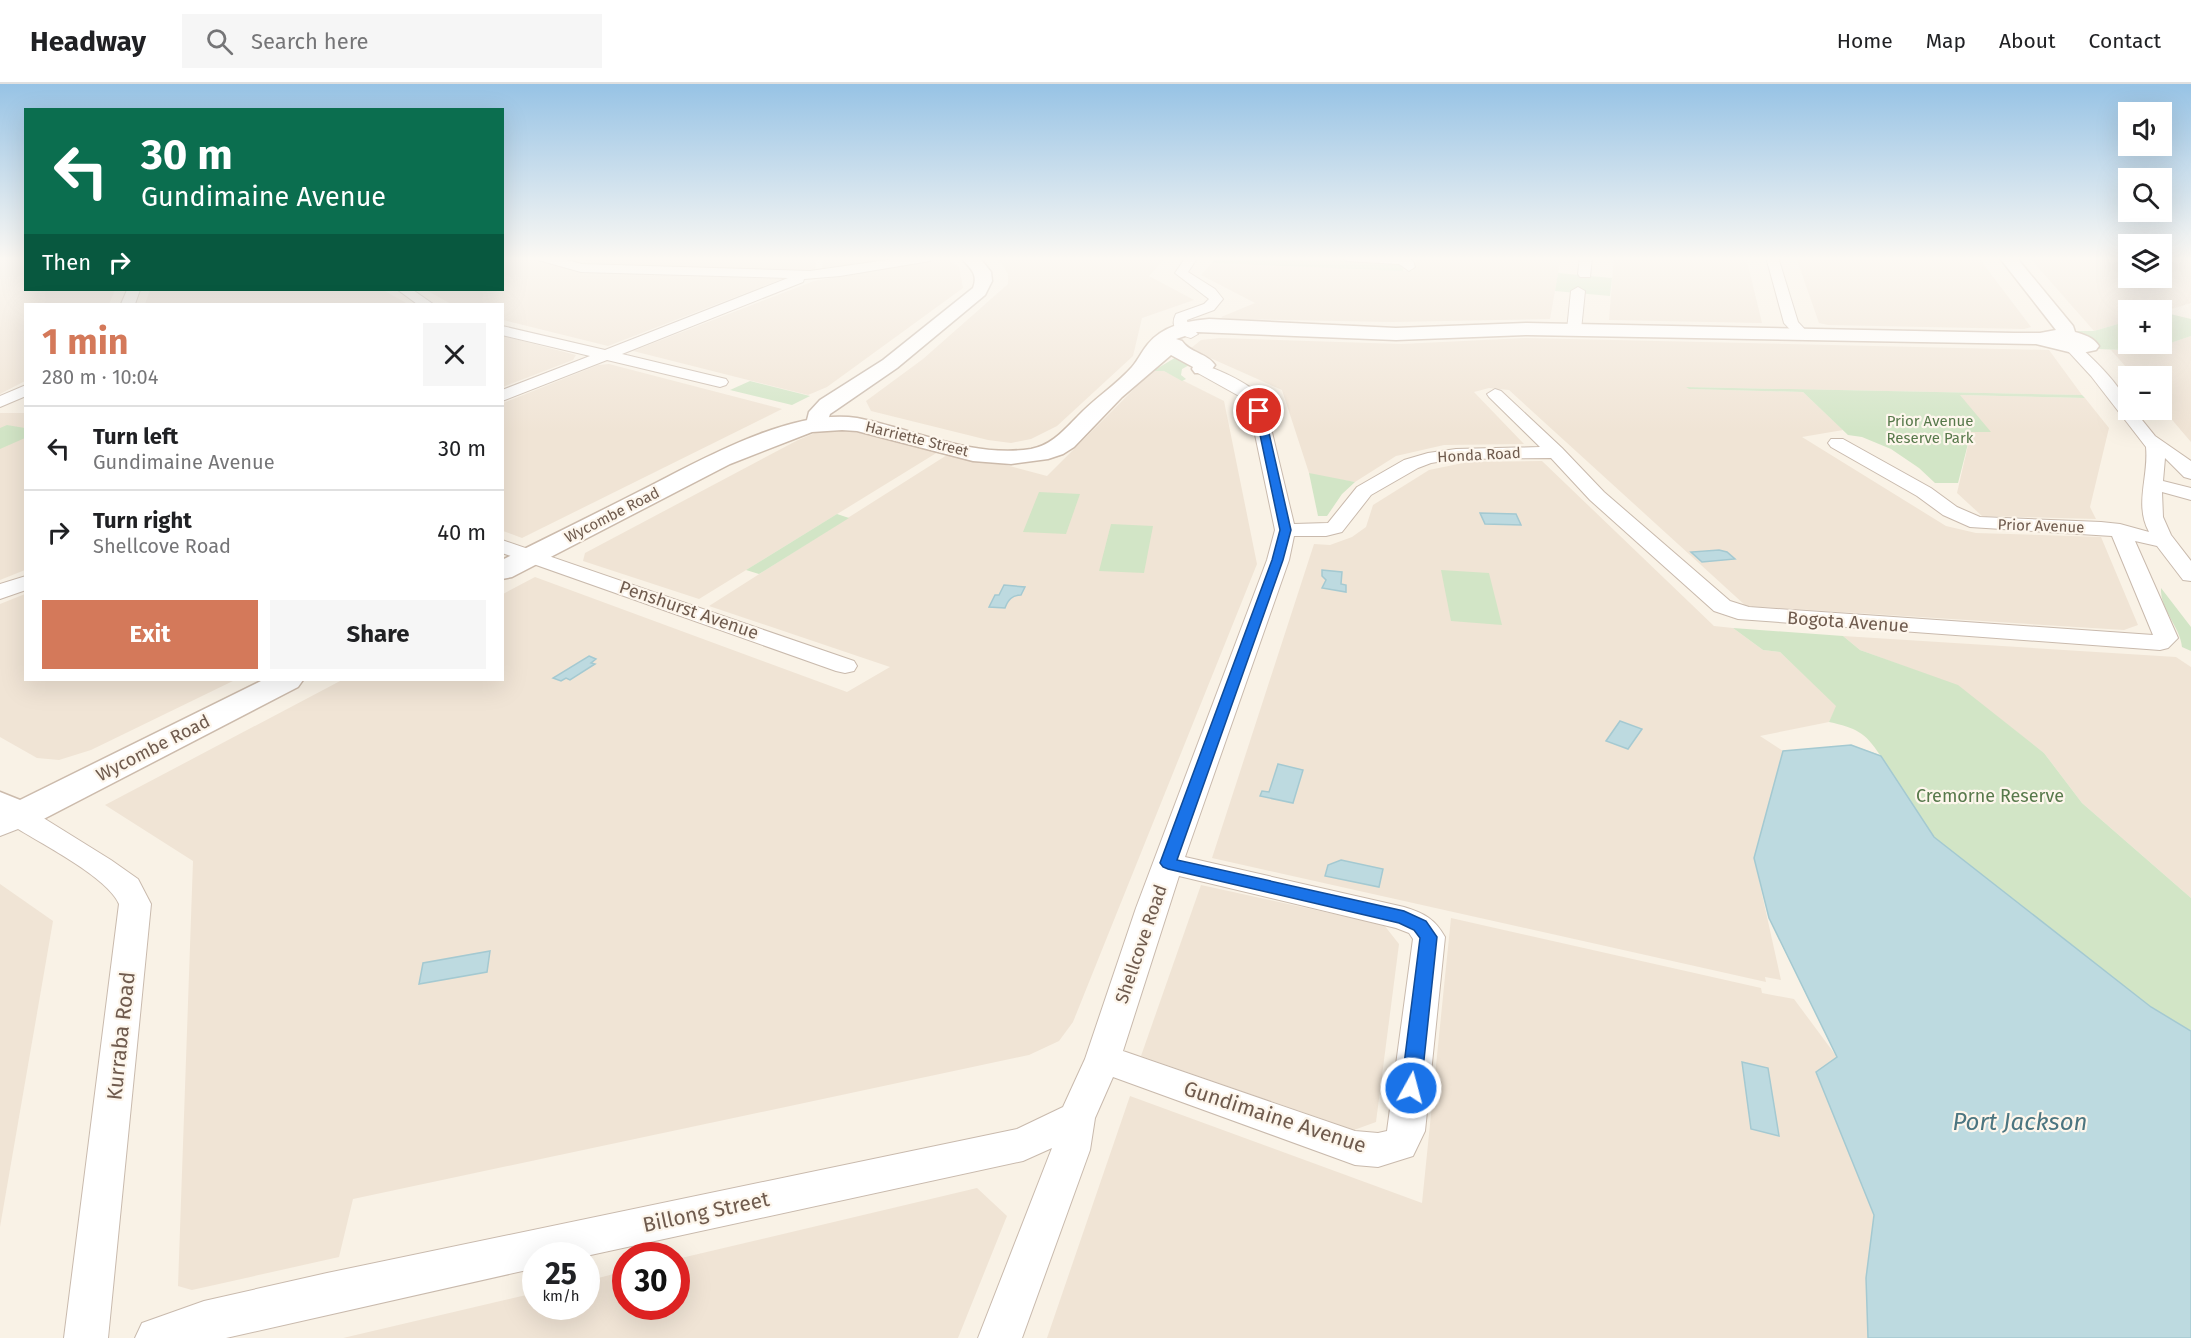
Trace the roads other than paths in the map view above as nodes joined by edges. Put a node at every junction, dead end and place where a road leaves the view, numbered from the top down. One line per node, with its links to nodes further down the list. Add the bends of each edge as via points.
1 (708, 316): 12 (street)
2 (949, 316): 20 (main road, Wycombe Road)
3 (1204, 316): 7 (street)
4 (1575, 316): 9 (street)
5 (1789, 316): 10 (street)
6 (2054, 316): 11 (main road, via 2066,330)
7 (1193, 329): 9 (main road, via 1402,334); 13 (main road, via 1176,350 1205,365); 20 (main road, Harriette Street, via 1142,367 1070,440 1049,451 1018,456 953,451)
8 (504, 330): 12 (street)
9 (1574, 330): 10 (main road)
10 (1803, 335): 11 (main road)
11 (2062, 341): 21 (street, via 2086,358)
12 (609, 355): 14 (street); 17 (street)
13 (1202, 369): 27 (street, Shellcove Road, via 1256,399)
14 (720, 382)
15 (24, 391): 18 (street)
16 (1495, 394): 22 (street, Bogota Avenue)
17 (504, 395)
18 (0, 403): 19 (street)
19 (24, 404)
20 (818, 418): 31 (main road, Wycombe Road, via 722,459)
21 (2151, 440): 23 (street); 24 (street, via 2156,454)
22 (1556, 452): 27 (street, Honda Road, via 1428,458 1364,491 1335,528); 28 (street, Bogota Avenue, via 1597,496 1722,606 1746,614 2160,643 2166,638)
23 (2191, 473)
24 (2154, 484): 26 (street); 29 (street, via 2151,508)
25 (1924, 492): 28 (street, Prior Avenue, via 1950,511 1977,523)
26 (2191, 494)
27 (1285, 530): 39 (street, Shellcove Road, via 1278,560)
28 (2120, 530): 29 (street, Prior Avenue)
29 (2165, 541): 33 (street)
30 (504, 547): 31 (street, Penshurst Avenue)
31 (532, 556): 32 (main road, Wycombe Road); 36 (street, Penshurst Avenue)
32 (504, 570)
33 (2191, 575)
34 (24, 583): 35 (street)
35 (0, 592)
36 (845, 666)
37 (285, 681): 38 (main road, Wycombe Road)
38 (6, 815): 42 (street, Kurraba Road, via 100,867 127,886 135,904)
39 (1168, 863): 40 (street, Shellcove Road); 40 (street, Gundimaine Avenue, via 1404,918 1420,926 1429,937 1406,1131 1400,1144 1378,1150 1355,1148)
40 (1103, 1059): 41 (street, Shellcove Road)
41 (1076, 1118): 43 (street, Billong Street, via 1023,1144 327,1293 204,1322); 44 (street, Shellcove Road, via 1071,1150)
42 (87, 1338)
43 (158, 1338)
44 (1000, 1338)

